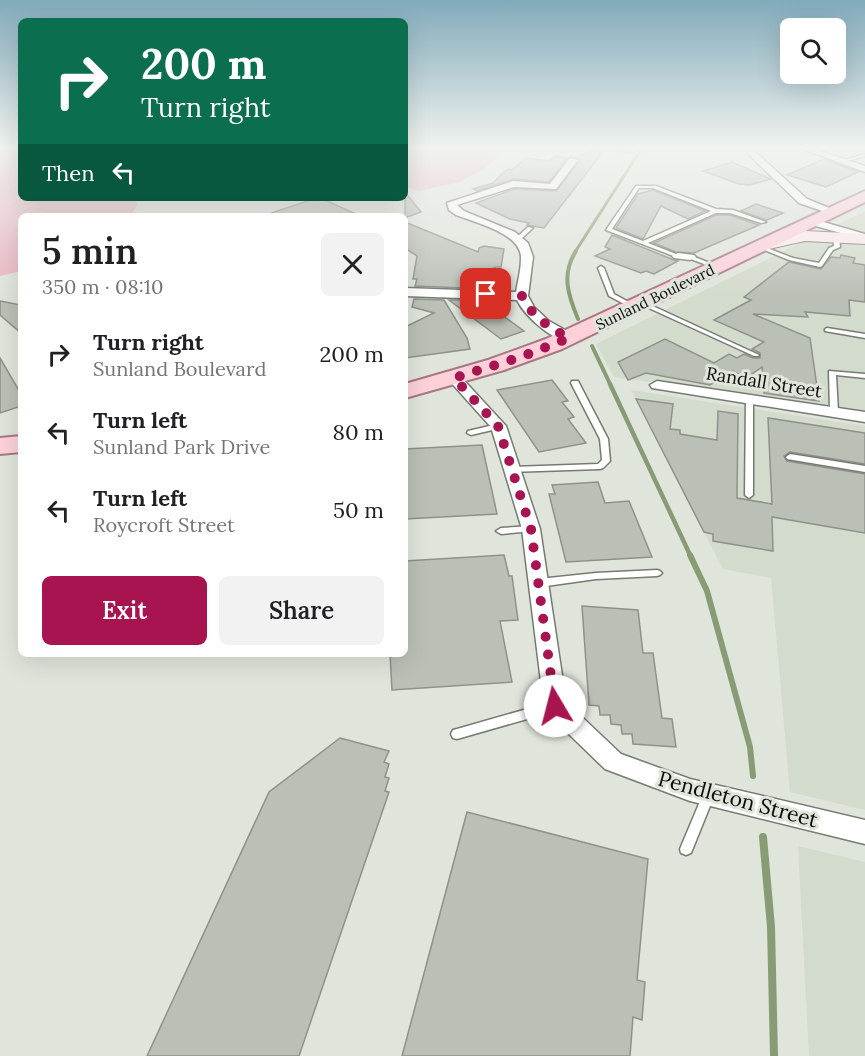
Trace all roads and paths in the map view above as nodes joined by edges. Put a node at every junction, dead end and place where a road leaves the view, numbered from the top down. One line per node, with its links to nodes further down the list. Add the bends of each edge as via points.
1 (470, 197): 13 (street, via 452,203 453,208)
2 (631, 197): 14 (lane, via 609,230)
3 (681, 197): 6 (lane)
4 (799, 197): 7 (street)
5 (863, 197): 7 (main road, Sunland Boulevard)
6 (715, 211): 8 (lane, via 731,211); 14 (lane)
7 (834, 212): 9 (main road, Sunland Boulevard)
8 (763, 222)
9 (813, 222): 12 (street); 15 (main road, Sunland Boulevard)
10 (530, 228): 13 (lane)
11 (836, 238): 12 (street); 15 (street, via 788,238); 15 (lane, via 837,247 820,265)
12 (865, 238)
13 (518, 239): 19 (street, via 527,257)
14 (645, 242): 17 (lane)
15 (760, 247): 17 (main road, Sunland Boulevard)
16 (601, 268): 20 (lane, via 611,295)
17 (714, 269): 20 (main road, Sunland Boulevard)
18 (408, 292): 19 (street)
19 (522, 296): 23 (street, via 528,309 544,324)
20 (638, 305): 23 (main road, Sunland Boulevard); 24 (lane)
21 (826, 330): 22 (lane)
22 (865, 336)
23 (569, 338): 26 (main road, Sunland Boulevard)
24 (756, 355)
25 (865, 376): 31 (lane, via 831,373)
26 (454, 378): 29 (main road, Sunland Boulevard); 33 (street)
27 (575, 383): 38 (lane, via 604,439 606,461 600,465)
28 (657, 385): 30 (street, Randall Street)
29 (408, 390)
30 (749, 399): 31 (street, Randall Street); 40 (lane)
31 (834, 412): 32 (street, Randall Street)
32 (865, 417)
33 (498, 426): 34 (lane); 38 (street)
34 (471, 433)
35 (18, 444): 36 (main road)
36 (0, 446)
37 (790, 458): 39 (lane)
38 (512, 470): 41 (street)
39 (865, 470)
40 (749, 495)
41 (531, 529): 42 (lane); 44 (street)
42 (501, 531)
43 (657, 573): 44 (lane)
44 (539, 583): 45 (street)
45 (555, 706): 46 (lane); 47 (street, Pendleton Street, via 613,762)
46 (457, 734)
47 (708, 794): 48 (street, Pendleton Street); 49 (lane)
48 (865, 832)
49 (686, 849)

